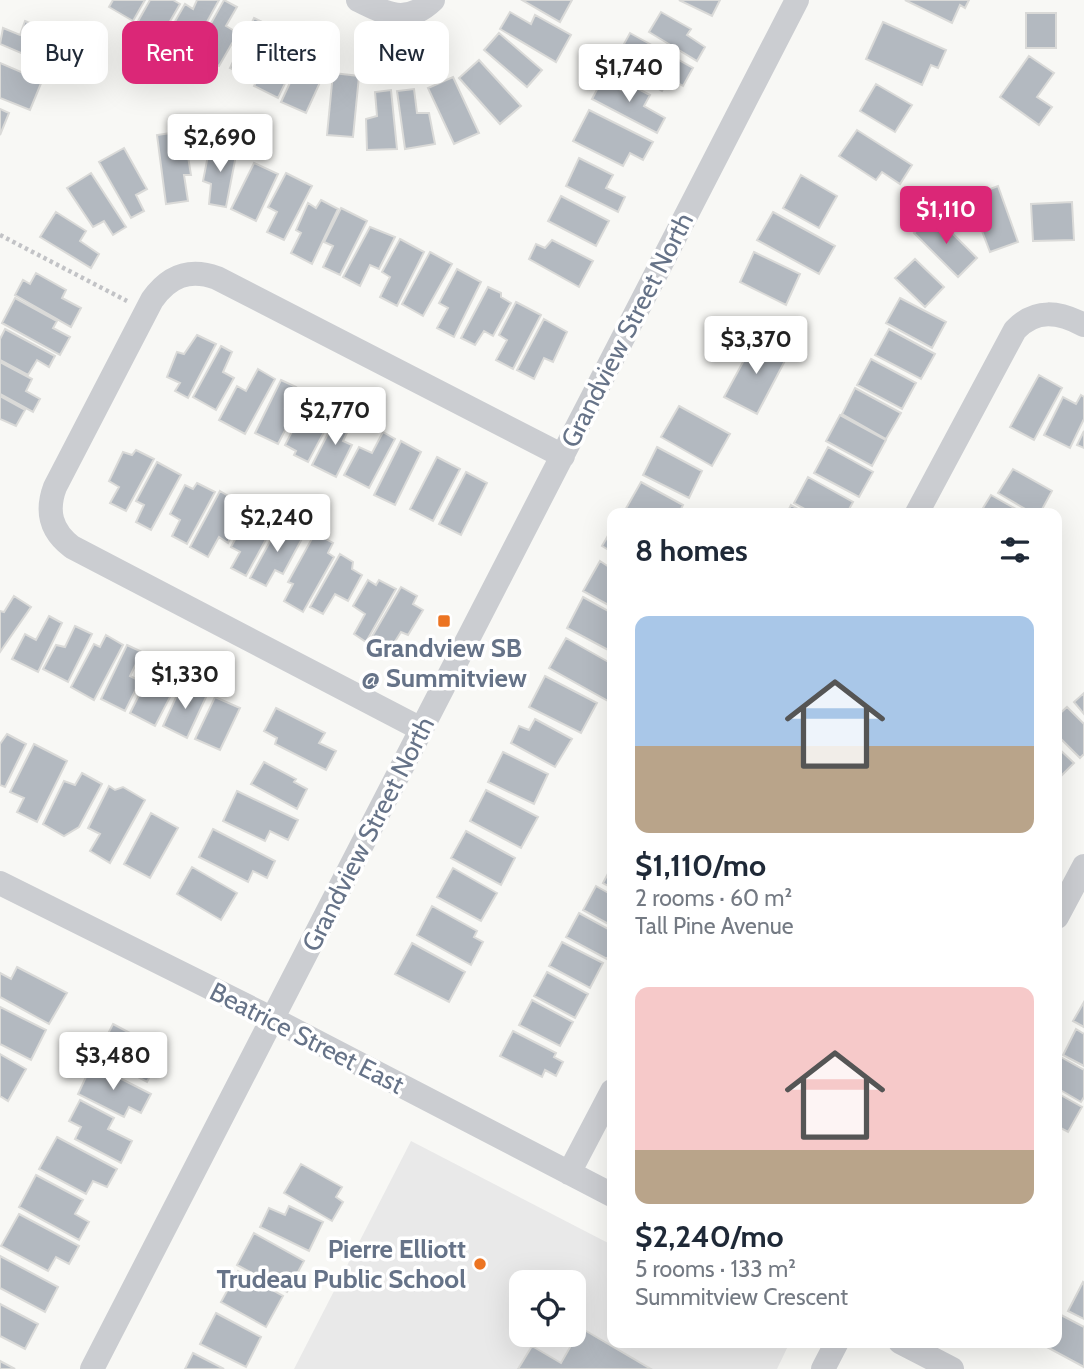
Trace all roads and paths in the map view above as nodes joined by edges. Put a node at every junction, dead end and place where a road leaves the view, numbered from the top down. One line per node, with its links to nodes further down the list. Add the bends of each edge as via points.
1 (358, 0): 2 (street, via 392,15 404,15)
2 (433, 0)
3 (797, 0): 7 (street, Grandview Street North)
4 (0, 236): 5 (path)
5 (147, 311): 7 (street, via 172,279 190,273 209,275); 9 (street, via 55,487 50,509 57,534 80,552)
6 (1084, 325): 8 (street, via 1069,317 1044,314 1029,318 1016,330)
7 (563, 456): 9 (street, Grandview Street North)
8 (921, 508)
9 (421, 729): 13 (street, Grandview Street North)
10 (1084, 866): 12 (street)
11 (0, 883): 13 (street, Beatrice Street East)
12 (1062, 908)
13 (273, 1019): 15 (street, Beatrice Street East); 19 (street, Grandview Street North)
14 (607, 1101): 15 (street)
15 (569, 1173): 16 (street, Beatrice Street East)
16 (607, 1192)
17 (834, 1348): 20 (street)
18 (912, 1348): 21 (street)
19 (92, 1369)
20 (823, 1369)
21 (952, 1369)

